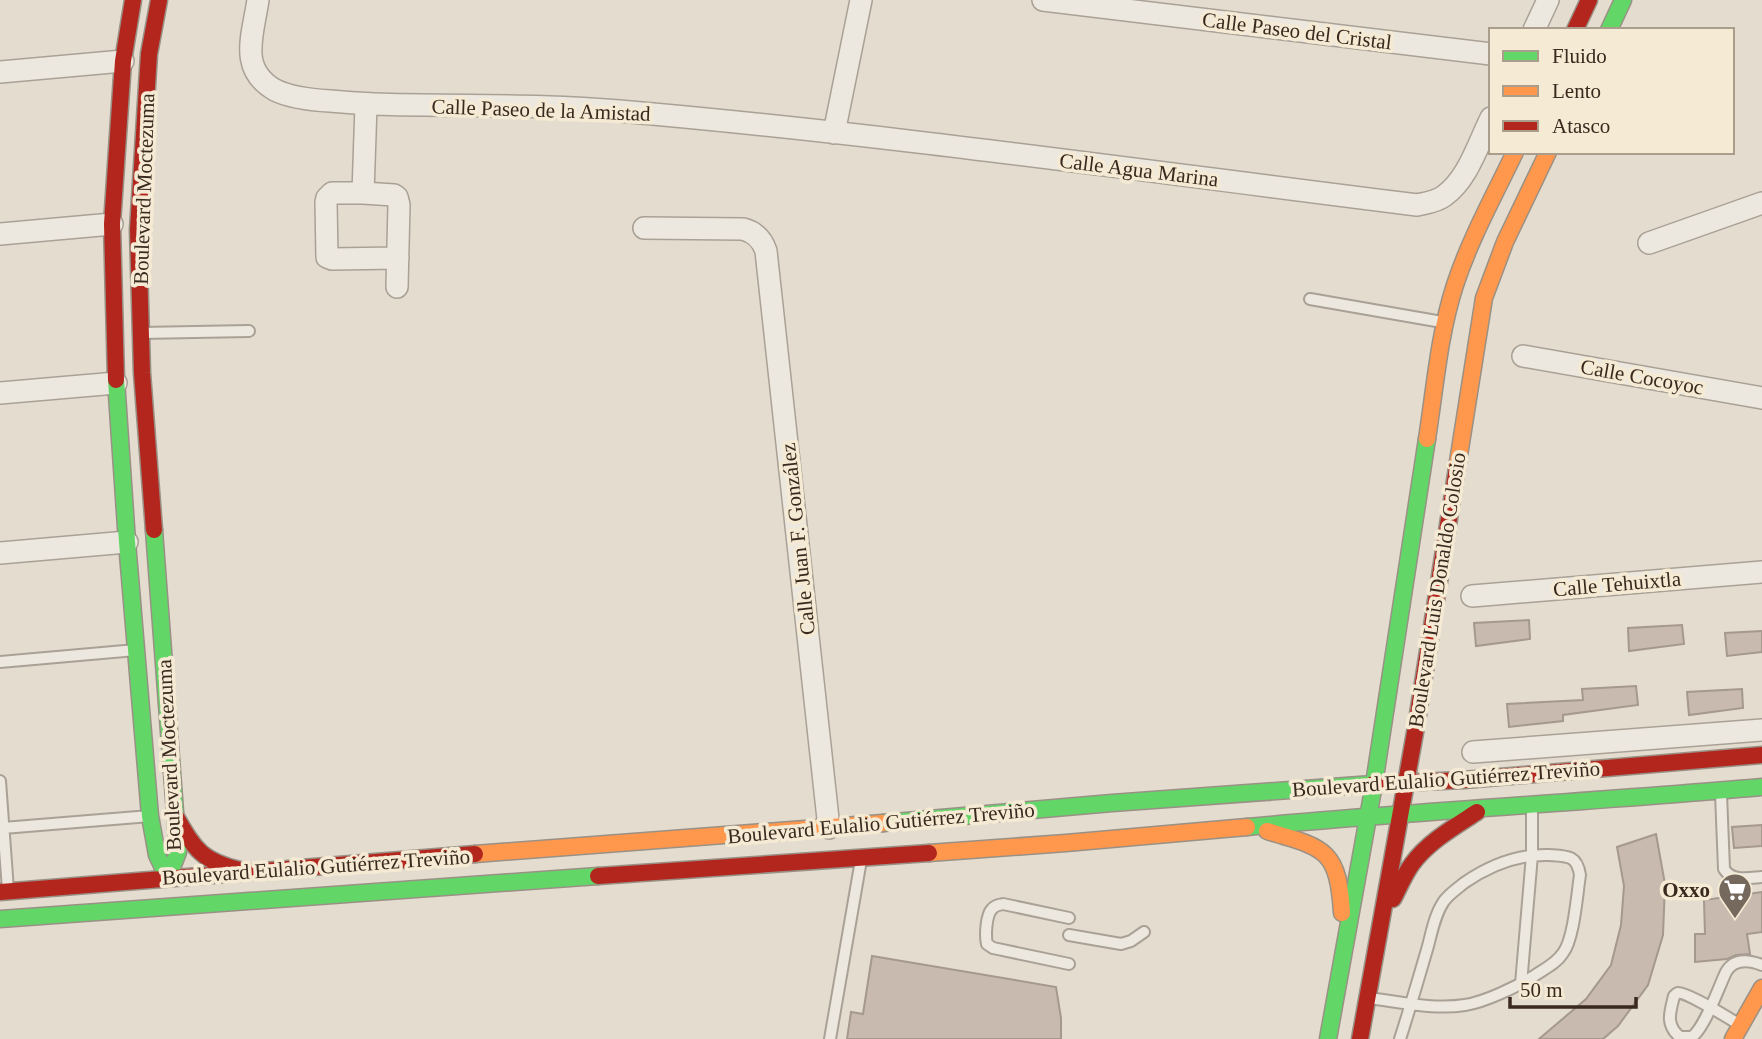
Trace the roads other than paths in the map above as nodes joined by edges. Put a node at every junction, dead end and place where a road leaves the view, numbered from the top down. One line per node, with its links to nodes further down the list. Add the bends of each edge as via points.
1 (133, 0): 13 (main road, Boulevard Moctezuma)
2 (159, 0): 31 (main road, Boulevard Moctezuma, via 149,54 138,230)
3 (258, 0): 15 (street, Calle Paseo de la Amistad, via 250,48 256,73 278,91 294,96)
4 (861, 0): 17 (street)
5 (1548, 0): 9 (street)
6 (1589, 0): 10 (main road)
7 (1623, 0): 11 (main road)
8 (1055, 1): 12 (street, Calle Paseo del Cristal)
9 (1535, 28)
10 (1575, 28)
11 (1610, 28)
12 (1489, 54)
13 (123, 61): 14 (street); 22 (main road, Boulevard Moctezuma)
14 (0, 72)
15 (366, 105): 17 (street, Calle Paseo de la Amistad, via 557,106); 20 (street)
16 (1489, 122): 17 (street, Calle Agua Marina, via 1454,187 1442,198 1417,205)
17 (834, 133)
18 (1514, 154): 29 (main road, Boulevard Luis Donaldo Colosio, via 1470,247)
19 (1548, 154): 42 (main road, Boulevard Luis Donaldo Colosio, via 1484,298)
20 (363, 193): 26 (street, via 394,195 399,201); 26 (street, via 332,193 327,198 327,257)
21 (1762, 203): 25 (street)
22 (112, 225): 24 (street); 33 (main road, Boulevard Moctezuma)
23 (644, 228): 61 (street, Calle Juan F. González, via 743,229 764,243)
24 (0, 234)
25 (1649, 243)
26 (398, 258): 27 (street)
27 (397, 287)
28 (1310, 299): 29 (lane)
29 (1445, 323): 49 (main road, Boulevard Luis Donaldo Colosio)
30 (249, 331): 31 (lane)
31 (141, 333): 57 (main road, Boulevard Moctezuma)
32 (1523, 355): 35 (street, Calle Cocoyoc)
33 (116, 383): 34 (street); 36 (main road, Boulevard Moctezuma)
34 (0, 393)
35 (1762, 398)
36 (127, 542): 37 (street); 40 (main road, Boulevard Moctezuma)
37 (0, 553)
38 (1762, 572): 39 (street, Calle Tehuixtla)
39 (1472, 596)
40 (136, 650): 41 (lane); 56 (main road, Boulevard Moctezuma)
41 (0, 662)
42 (1416, 727): 46 (main road, via 1432,761); 48 (main road, Boulevard Luis Donaldo Colosio)
43 (1762, 730): 44 (street)
44 (1473, 752)
45 (1762, 755): 46 (main road, Boulevard Eulalio Gutiérrez Treviño)
46 (1464, 780): 48 (main road, Boulevard Eulalio Gutiérrez Treviño)
47 (0, 783): 60 (lane)
48 (1405, 783): 49 (main road, Boulevard Eulalio Gutiérrez Treviño); 55 (main road, Boulevard Luis Donaldo Colosio)
49 (1374, 784): 54 (main road, Boulevard Eulalio Gutiérrez Treviño); 58 (main road, Boulevard Luis Donaldo Colosio)
50 (1762, 787): 51 (main road, Boulevard Eulalio Gutiérrez Treviño)
51 (1721, 791): 52 (main road, Boulevard Eulalio Gutiérrez Treviño); 67 (lane, via 1724,869 1734,878)
52 (1532, 805): 53 (main road, Boulevard Eulalio Gutiérrez Treviño); 64 (lane)
53 (1480, 809): 55 (main road, Boulevard Eulalio Gutiérrez Treviño); 72 (main road, via 1421,853)
54 (1031, 810): 61 (main road, Boulevard Eulalio Gutiérrez Treviño); 62 (main road)
55 (1400, 814): 58 (main road, Boulevard Eulalio Gutiérrez Treviño); 72 (main road, Boulevard Luis Donaldo Colosio)
56 (150, 816): 60 (lane); 68 (main road, Boulevard Moctezuma, via 157,855)
57 (176, 817): 66 (main road, via 197,852 208,860); 68 (main road, Boulevard Moctezuma, via 178,852)
58 (1368, 817): 59 (main road, Boulevard Eulalio Gutiérrez Treviño); 77 (main road, Boulevard Luis Donaldo Colosio)
59 (1252, 827): 62 (main road, Boulevard Eulalio Gutiérrez Treviño); 77 (main road, via 1309,844 1330,859 1341,891)
60 (4, 828): 63 (lane)
61 (829, 828): 66 (main road, Boulevard Eulalio Gutiérrez Treviño)
62 (1051, 832): 65 (main road, Boulevard Eulalio Gutiérrez Treviño)
63 (2, 847): 69 (lane)
64 (1532, 855): 80 (lane); 80 (lane, via 1570,857 1580,875 1569,943 1553,964); 83 (lane, via 1478,874 1443,902)
65 (862, 857): 70 (main road, Boulevard Eulalio Gutiérrez Treviño); 87 (lane)
66 (255, 873): 68 (main road, Boulevard Eulalio Gutiérrez Treviño)
67 (1762, 877)
68 (168, 878): 69 (main road, Boulevard Eulalio Gutiérrez Treviño); 70 (main road, via 190,892); 71 (main road, via 145,896)
69 (4, 891)
70 (251, 900): 71 (main road, Boulevard Eulalio Gutiérrez Treviño)
71 (61, 914): 74 (main road, Boulevard Eulalio Gutiérrez Treviño)
72 (1382, 914): 82 (main road, Boulevard Luis Donaldo Colosio)
73 (1069, 918): 78 (lane, via 1003,904 990,910 985,935 993,948)
74 (0, 919)
75 (1143, 932): 76 (lane, via 1121,944)
76 (1069, 935)
77 (1344, 960): 88 (main road, Boulevard Luis Donaldo Colosio)
78 (1069, 964)
79 (1762, 965): 84 (lane, via 1735,962)
80 (1521, 984): 83 (lane, via 1468,1005)
81 (1762, 988): 85 (main road)
82 (1367, 998): 83 (lane); 89 (main road, Boulevard Luis Donaldo Colosio)
83 (1411, 1004): 90 (lane)
84 (1710, 1008): 85 (lane); 86 (lane, via 1696,1034); 86 (lane, via 1676,994 1669,1017)
85 (1737, 1032)
86 (1679, 1038)
87 (830, 1039)
88 (1328, 1039)
89 (1360, 1039)
90 (1400, 1039)

